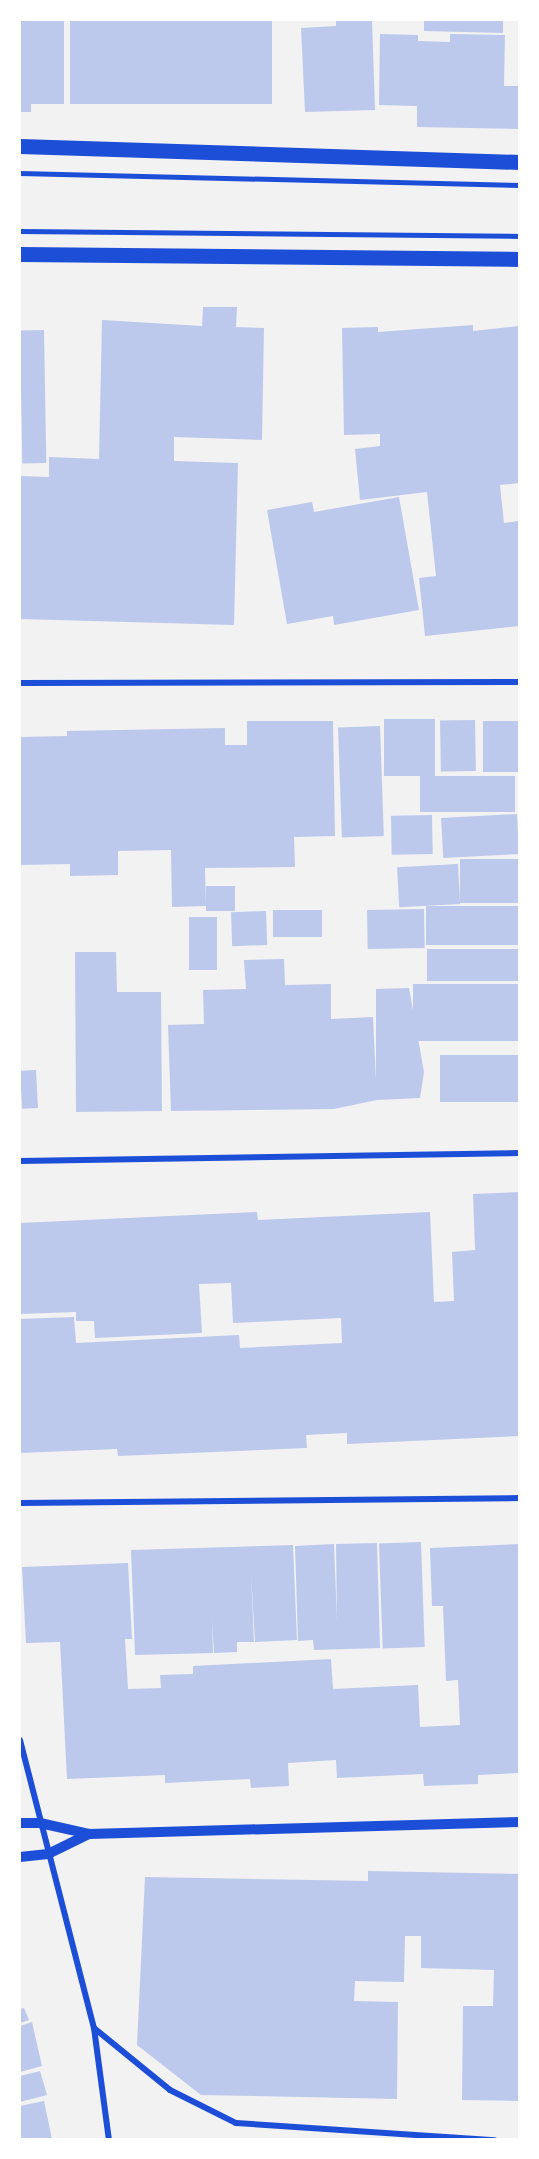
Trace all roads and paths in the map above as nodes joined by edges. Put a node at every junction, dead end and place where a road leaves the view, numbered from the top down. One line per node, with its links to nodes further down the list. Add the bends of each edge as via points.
1 (20, 146): 2 (main road)
2 (519, 162)
3 (20, 173): 4 (lane)
4 (519, 185)
5 (20, 231): 6 (lane)
6 (519, 236)
7 (20, 254): 8 (main road)
8 (519, 259)
9 (519, 682): 10 (street)
10 (20, 683)
11 (519, 1153): 12 (street)
12 (20, 1161)
13 (519, 1498): 14 (street)
14 (20, 1503)
15 (20, 1740): 18 (street)
16 (519, 1822): 19 (street)
17 (20, 1823): 18 (street)
18 (40, 1823): 19 (street); 20 (street)
19 (89, 1834): 20 (street)
20 (48, 1854): 21 (street); 22 (street)
21 (20, 1857)
22 (94, 2028): 23 (street); 24 (street, via 170,2090 237,2123)
23 (110, 2139)
24 (494, 2139)

